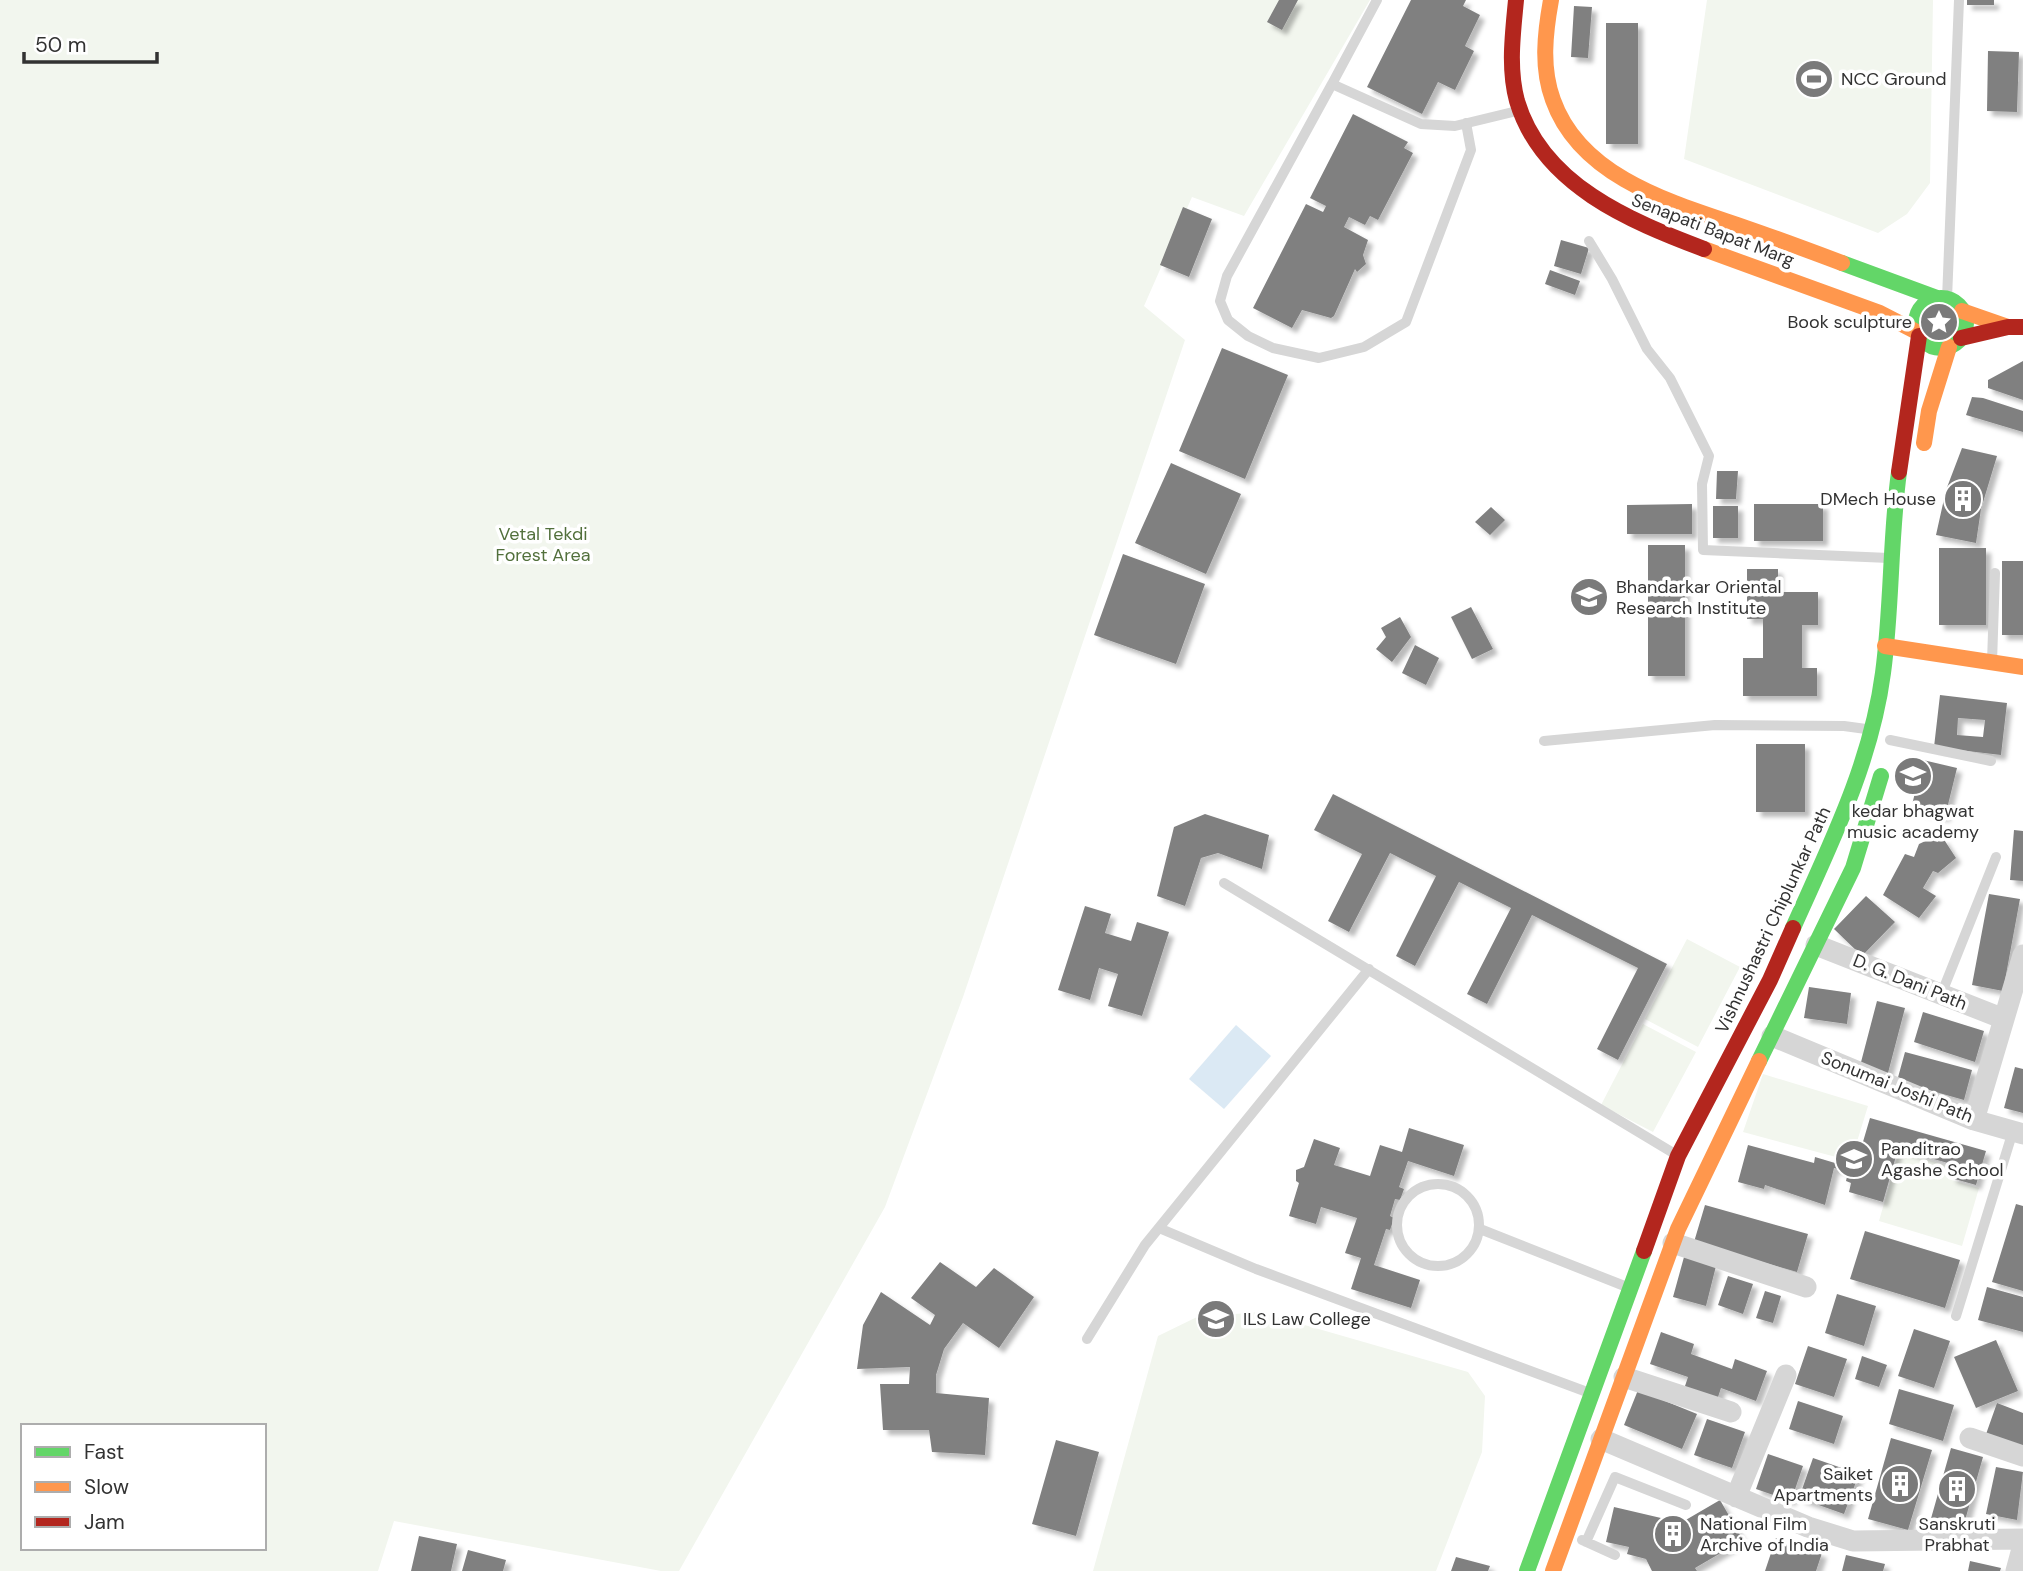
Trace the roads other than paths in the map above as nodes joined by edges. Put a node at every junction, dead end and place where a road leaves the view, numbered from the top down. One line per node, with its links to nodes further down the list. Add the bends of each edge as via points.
1 (1377, 0): 5 (lane)
2 (1516, 0): 6 (main road, Senapati Bapat Marg, via 1511,72)
3 (1551, 0): 9 (main road, Senapati Bapat Marg, via 1545,47 1549,92 1569,131 1593,156 1664,198)
4 (1959, 0): 9 (lane)
5 (1332, 84): 7 (lane, via 1421,124); 7 (lane, via 1227,276 1220,301 1228,320 1273,348 1319,358 1364,347 1406,322 1471,150)
6 (1520, 111): 7 (lane); 12 (main road, Senapati Bapat Marg, via 1542,152 1570,181 1624,218 1880,313)
7 (1466, 123)
8 (1589, 241): 15 (lane, via 1647,349 1670,378 1709,456 1702,484 1703,551)
9 (1942, 299): 10 (main road); 12 (main road, via 1924,304 1918,313)
10 (1962, 311): 11 (main road); 13 (main road, via 1966,325)
11 (2015, 327): 13 (main road)
12 (1918, 334): 13 (main road, via 1934,348); 15 (main road, Vishnushastri Chiplunkar Path)
13 (1955, 343): 14 (main road, via 1928,411)
14 (1922, 464)
15 (1891, 558): 18 (main road, Vishnushastri Chiplunkar Path)
16 (1995, 573): 19 (lane)
17 (1907, 641): 18 (main road); 19 (main road); 20 (main road)
18 (1885, 646): 22 (main road, Vishnushastri Chiplunkar Path)
19 (1992, 662): 21 (main road)
20 (1905, 667)
21 (2023, 667)
22 (1870, 730): 23 (lane, via 1715,725); 36 (main road, Vishnushastri Chiplunkar Path, via 1850,801 1770,981)
23 (1544, 741)
24 (1888, 747): 25 (lane); 28 (main road, via 1853,868)
25 (1991, 761)
26 (1996, 857): 31 (lane)
27 (1224, 883): 30 (lane)
28 (1816, 945): 31 (street, D. G. Dani Path); 33 (main road)
29 (2023, 955): 32 (street)
30 (1369, 969): 36 (lane); 37 (lane)
31 (1941, 995): 32 (street, D. G. Dani Path)
32 (2004, 1019): 34 (street)
33 (1772, 1036): 34 (street, Sonumai Joshi Path); 39 (main road)
34 (1974, 1120): 35 (street, Sonumai Joshi Path)
35 (2018, 1132): 42 (lane)
36 (1678, 1156): 41 (main road, Vishnushastri Chiplunkar Path)
37 (1159, 1228): 43 (lane); 46 (lane, via 1256,1269)
38 (1479, 1229): 38 (lane, via 1467,1254 1456,1262 1435,1265 1415,1259 1405,1249 1397,1222 1409,1196 1421,1188 1442,1185 1462,1192 1472,1202); 41 (lane)
39 (1672, 1243): 40 (street); 45 (main road)
40 (1806, 1287)
41 (1629, 1288): 46 (main road, Vishnushastri Chiplunkar Path)
42 (1956, 1316)
43 (1087, 1339)
44 (1786, 1375): 51 (street)
45 (1624, 1377): 47 (street); 49 (main road)
46 (1590, 1393): 58 (main road, Vishnushastri Chiplunkar Path)
47 (1731, 1412)
48 (1970, 1438): 50 (street)
49 (1601, 1439): 51 (street); 53 (main road)
50 (2023, 1456)
51 (1736, 1497): 54 (street, via 1853,1541)
52 (1686, 1505): 55 (lane, via 1615,1477)
53 (1567, 1534): 55 (lane); 59 (main road)
54 (2023, 1539)
55 (1586, 1542): 57 (lane)
56 (2023, 1545): 60 (street)
57 (1615, 1555)
58 (1527, 1571)
59 (1553, 1571)
60 (2016, 1571)

